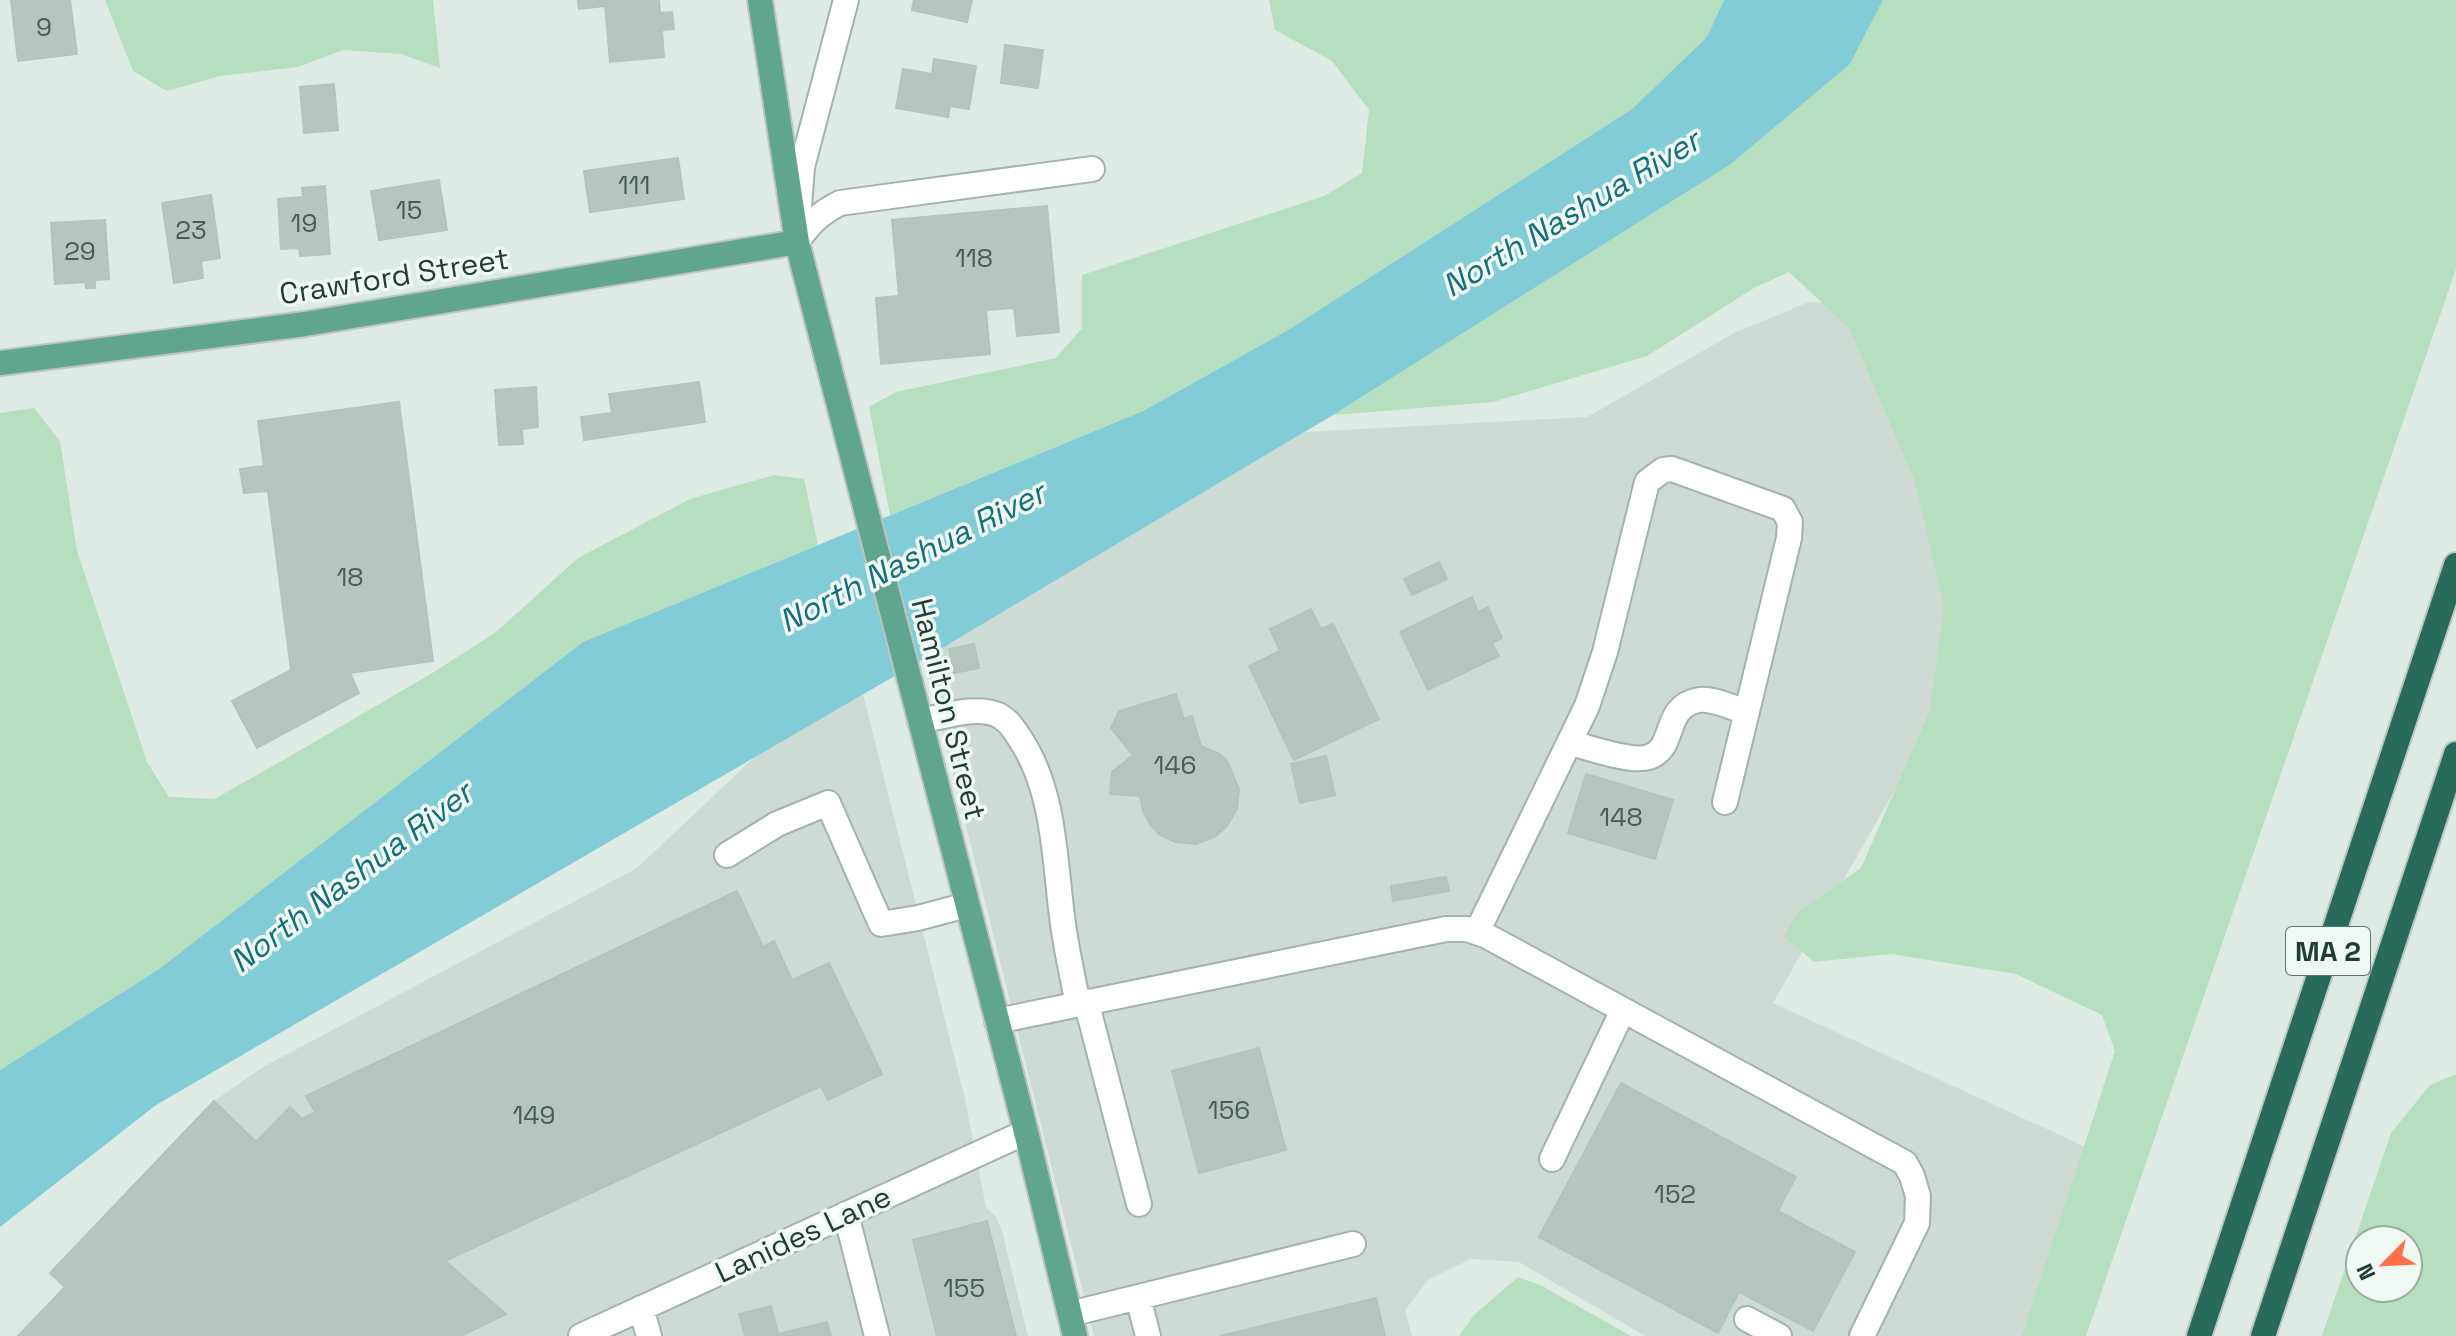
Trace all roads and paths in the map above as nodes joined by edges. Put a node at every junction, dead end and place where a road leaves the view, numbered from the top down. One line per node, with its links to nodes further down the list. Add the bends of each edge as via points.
1 (760, 0): 4 (main road, Hamilton Street)
2 (846, 0): 4 (street, via 802,167)
3 (1092, 169): 4 (street, via 840,203 808,225)
4 (797, 242): 5 (main road, Crawford Street, via 305,324); 8 (main road, Hamilton Street)
5 (0, 363)
6 (2456, 565): 33 (highway, MA 2)
7 (1747, 712): 9 (street, via 1700,700 1690,704 1678,711 1664,747 1652,757 1639,759); 9 (street, via 1790,522 1783,509 1663,470 1647,482 1605,652); 11 (street)
8 (920, 721): 13 (main road, Hamilton Street); 15 (street, via 982,711 1009,722 1025,747 1047,803 1064,934)
9 (1571, 743): 14 (street)
10 (2456, 754): 34 (highway, MA 2)
11 (1725, 802)
12 (727, 855): 13 (street, via 777,824 828,803 881,924)
13 (967, 905): 17 (main road, Hamilton Street)
14 (1477, 932): 15 (street, via 1446,929); 16 (street)
15 (1082, 1002): 17 (street); 20 (street)
16 (1623, 1010): 19 (street); 32 (street, via 1905,1163 1918,1196 1917,1223)
17 (997, 1021): 18 (main road, Hamilton Street)
18 (1026, 1132): 21 (street, Lanides Lane); 26 (main road, Hamilton Street)
19 (1552, 1159)
20 (1139, 1204)
21 (846, 1214): 24 (street, Lanides Lane); 29 (street)
22 (1353, 1244): 23 (street)
23 (1138, 1297): 26 (street); 30 (street)
24 (641, 1308): 27 (street, Lanides Lane); 28 (street)
25 (1747, 1319): 31 (street)
26 (1073, 1325)
27 (581, 1336)
28 (649, 1336)
29 (877, 1336)
30 (1148, 1336)
31 (1779, 1336)
32 (1862, 1336)
33 (2199, 1336)
34 (2263, 1336)

